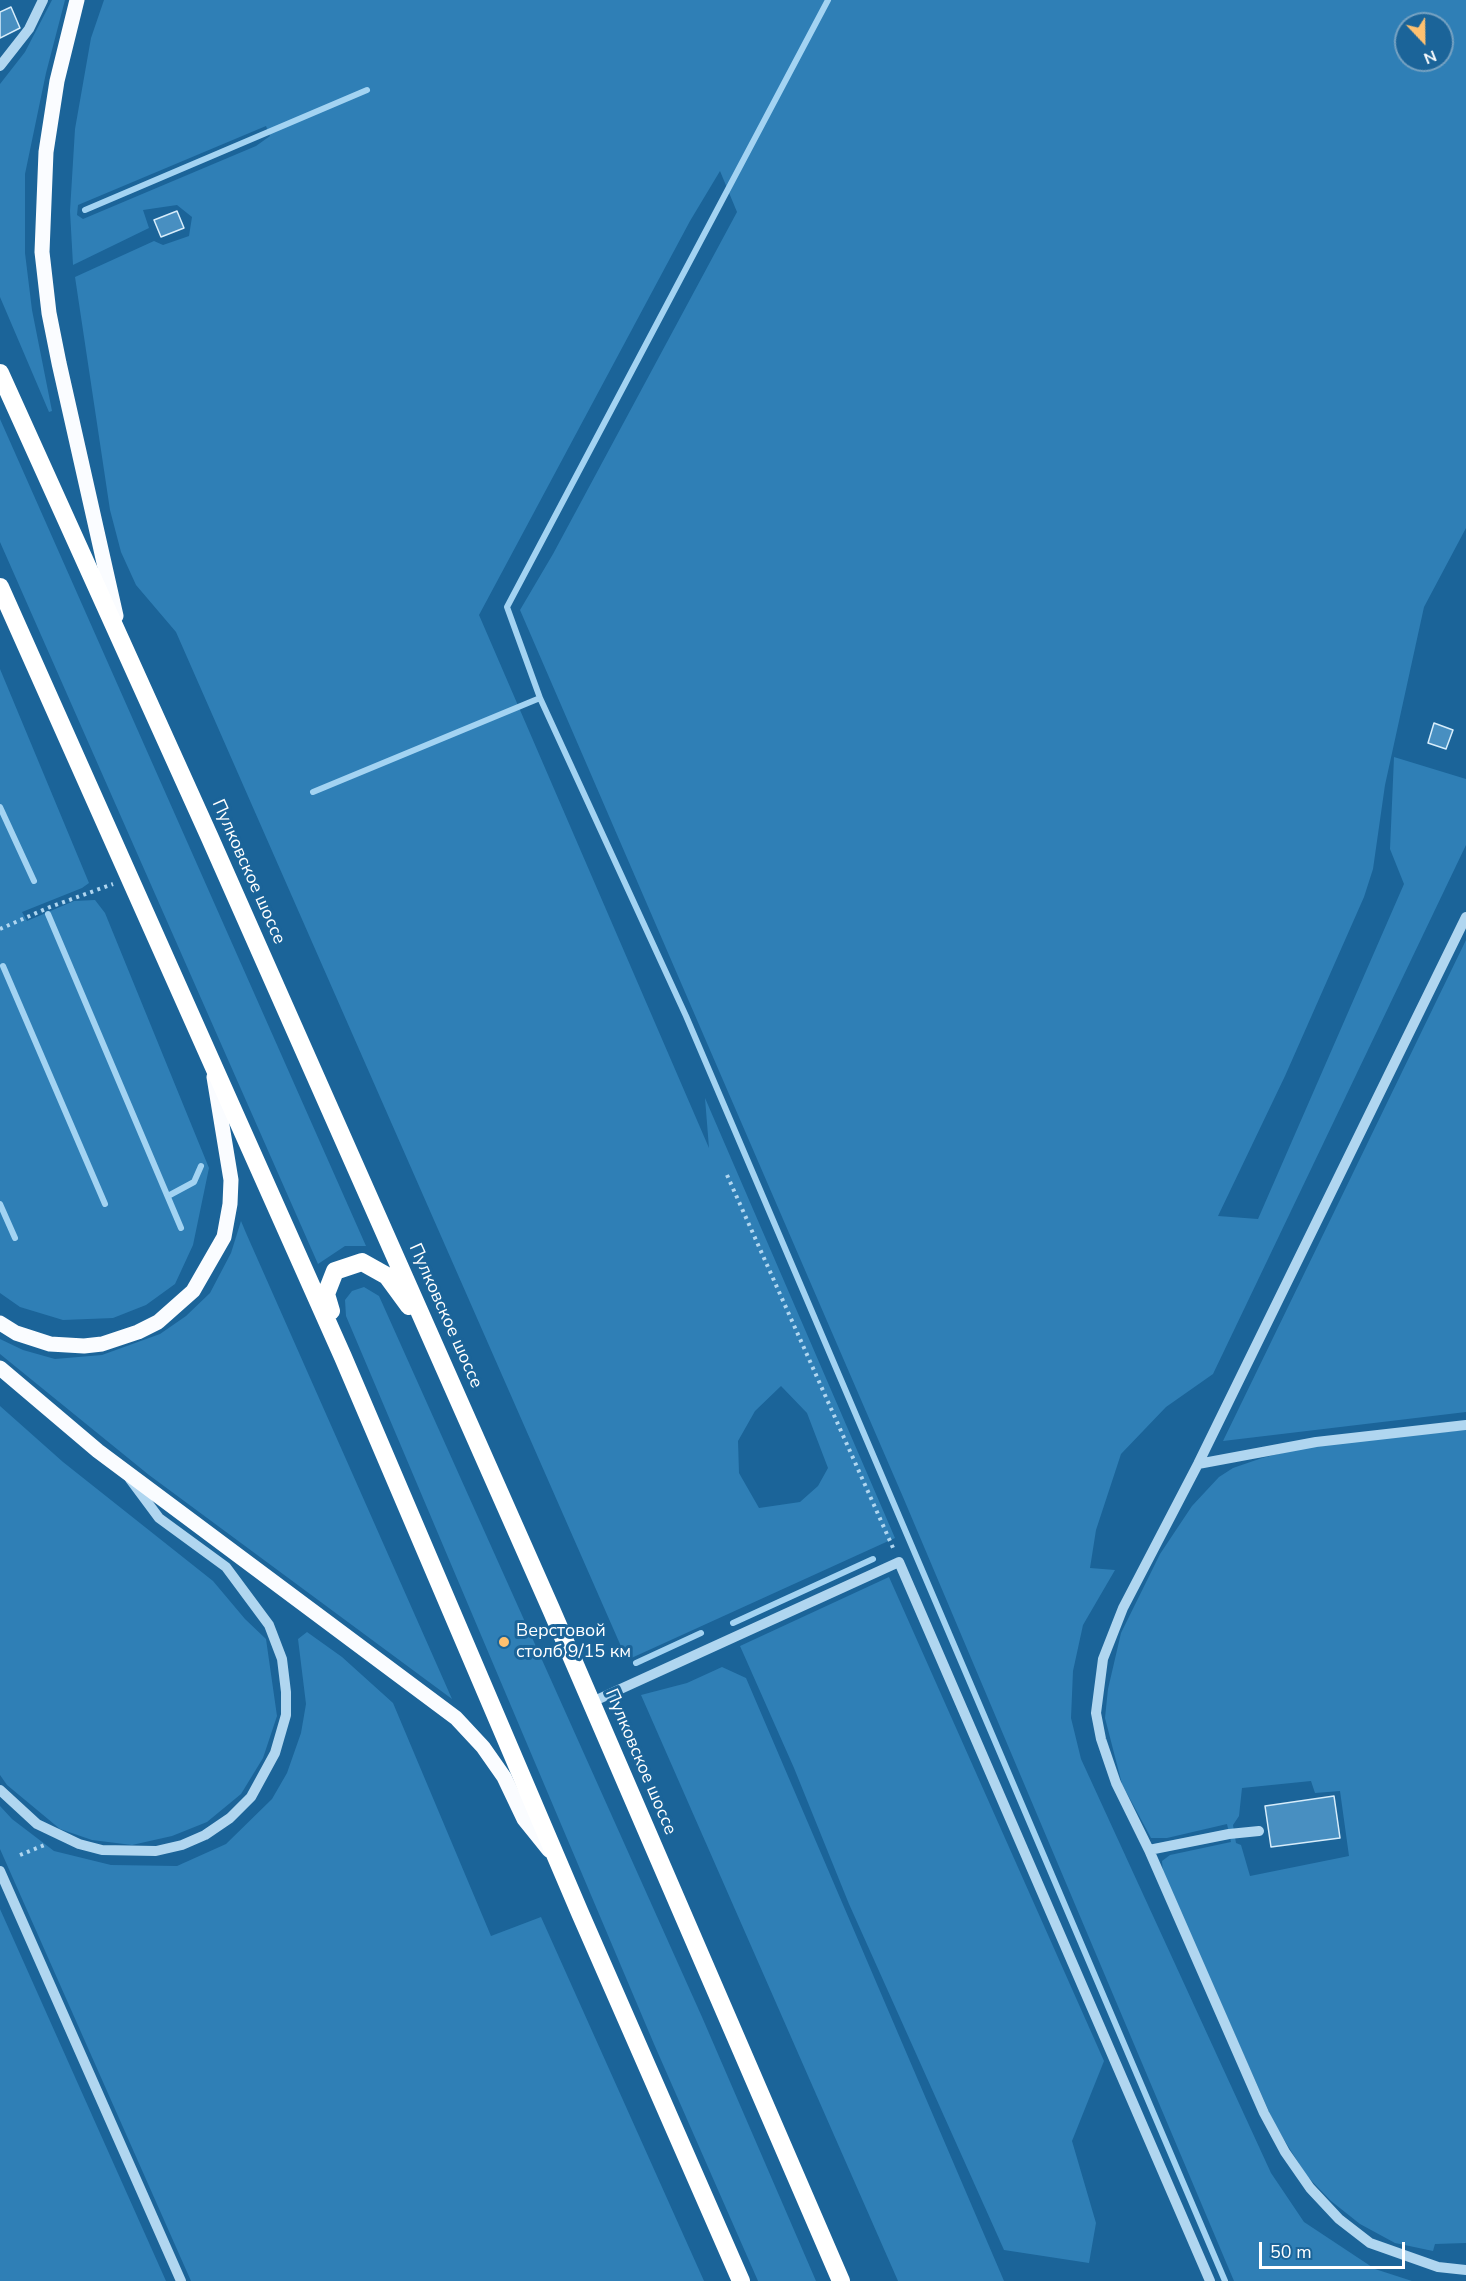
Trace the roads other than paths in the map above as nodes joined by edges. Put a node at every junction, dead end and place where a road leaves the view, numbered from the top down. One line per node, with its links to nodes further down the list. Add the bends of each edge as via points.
1 (43, 0): 3 (street, via 29,29)
2 (76, 0): 6 (main road, via 46,152 42,252 57,353)
3 (0, 66)
4 (0, 373): 6 (highway, Пулковское шоссе)
5 (0, 587): 8 (highway)
6 (121, 640): 10 (highway, Пулковское шоссе)
7 (1466, 917): 14 (street)
8 (212, 1062): 9 (main road, via 231,1180 230,1204 224,1237 193,1291 158,1322 102,1344 50,1344 16,1333); 11 (highway)
9 (0, 1323)
10 (430, 1334): 11 (highway, via 387,1276 362,1262 335,1271 326,1294); 16 (highway, Пулковское шоссе)
11 (343, 1356): 20 (highway)
12 (0, 1368): 15 (main road)
13 (1466, 1425): 14 (street, via 1316,1442)
14 (1198, 1464): 19 (street, via 1123,1608 1103,1659 1098,1689 1096,1713 1101,1739 1116,1783)
15 (122, 1470): 17 (street, via 159,1518 226,1567 269,1625 282,1659 286,1692 286,1715 275,1753 251,1797 230,1818 205,1835 156,1851 102,1850 79,1844 37,1824); 20 (main road, via 456,1718 504,1777 524,1819)
16 (592, 1702): 25 (highway, Пулковское шоссе); 26 (street, via 899,1562)
17 (0, 1790)
18 (1259, 1831): 19 (street)
19 (1149, 1850): 22 (street, via 1264,2113 1310,2188 1339,2219 1370,2243 1438,2267)
20 (558, 1860): 24 (highway)
21 (0, 1870): 23 (street, via 78,2061)
22 (1466, 2270)
23 (181, 2281)
24 (741, 2281)
25 (841, 2281)
26 (1210, 2281)

